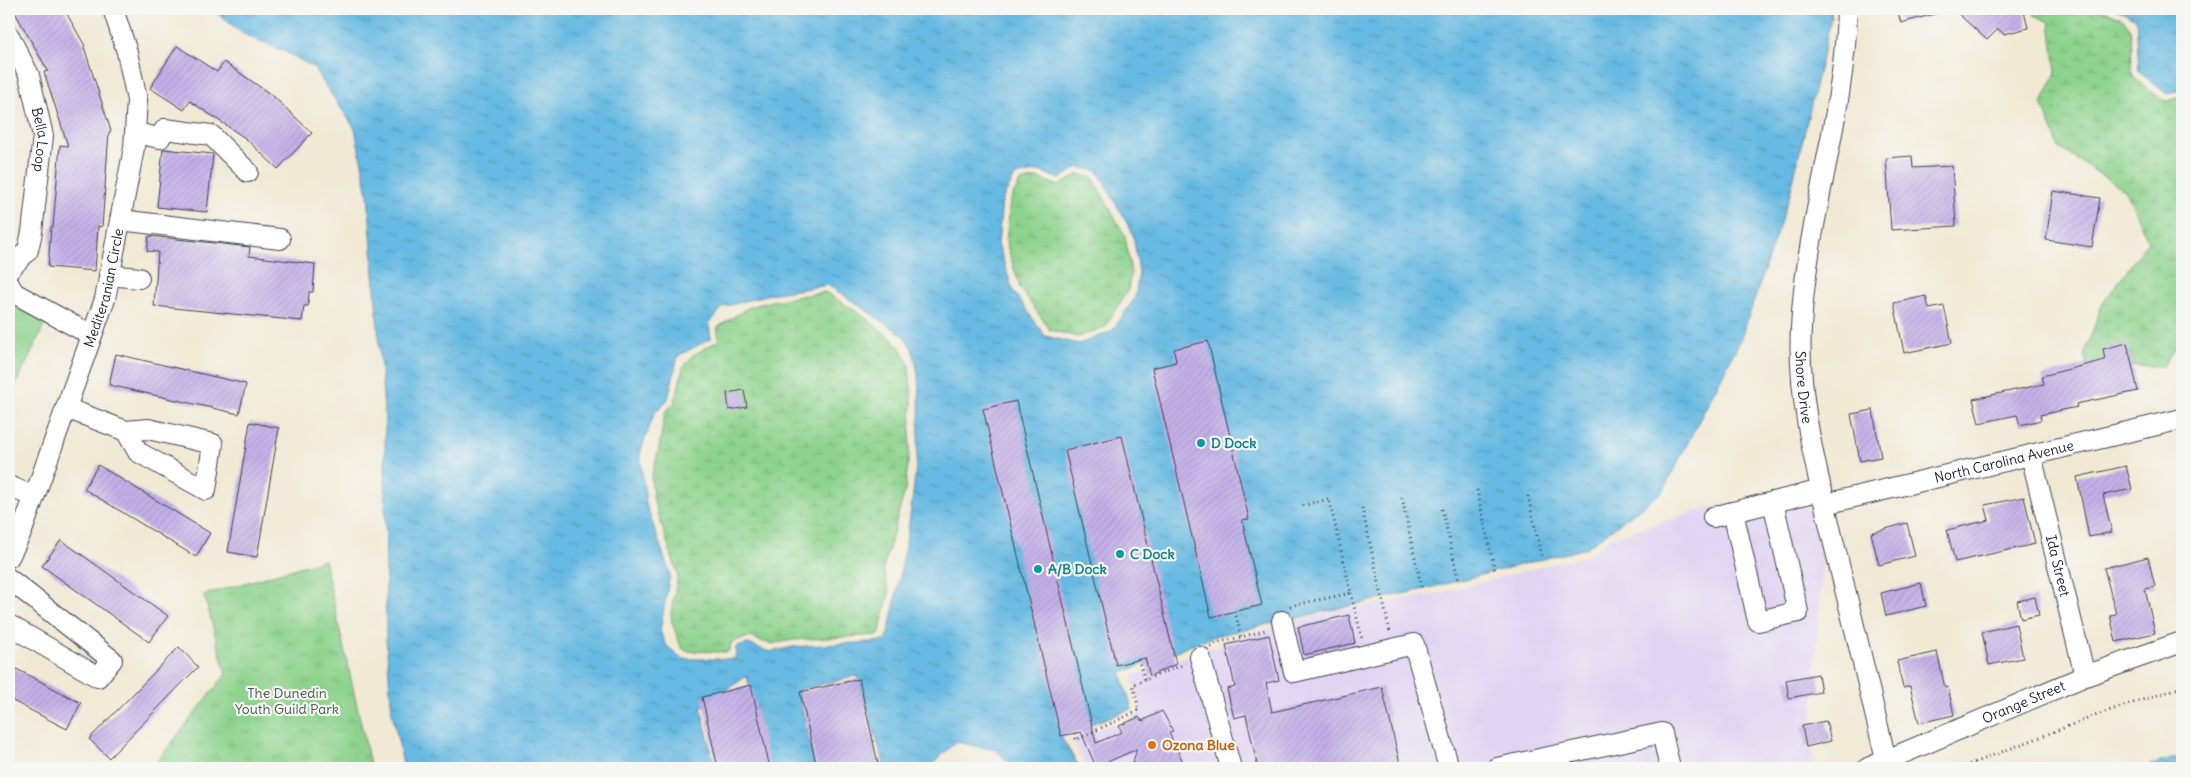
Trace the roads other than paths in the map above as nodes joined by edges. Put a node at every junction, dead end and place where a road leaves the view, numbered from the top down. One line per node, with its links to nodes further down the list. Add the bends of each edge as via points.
1 (113, 9): 4 (street, Mediteranian Circle, via 127,52 137,100)
2 (1847, 9): 19 (street, Shore Drive, via 1842,84 1807,271 1801,328 1803,388)
3 (9, 36): 8 (street, Bella Loop, via 29,75 43,136 28,250)
4 (135, 133): 5 (street, via 160,138 165,129 211,135); 6 (street, Mediteranian Circle)
5 (248, 172)
6 (120, 220): 7 (street); 9 (street, Mediteranian Circle)
7 (280, 239)
8 (9, 270)
9 (109, 275): 10 (street); 12 (street, Mediteranian Circle, via 105,299)
10 (139, 278)
11 (9, 284): 12 (street, via 14,293)
12 (91, 335): 13 (street, Mediteranian Circle)
13 (66, 408): 15 (street); 18 (street, Mediteranian Circle)
14 (2182, 419): 16 (street, North Carolina Avenue)
15 (126, 431)
16 (2032, 455): 19 (street, North Carolina Avenue); 29 (street, Ida Street)
17 (9, 486): 18 (street)
18 (34, 497): 23 (street, Mediteranian Circle)
19 (1823, 497): 20 (street, North Carolina Avenue); 30 (street, Shore Drive)
20 (1773, 502): 21 (street, North Carolina Avenue); 21 (street, via 1798,612 1758,622)
21 (1733, 512): 22 (street, North Carolina Avenue)
22 (1713, 517)
23 (9, 556)
24 (9, 579): 26 (street, via 112,660 98,677)
25 (1285, 620): 32 (street, via 1294,672 1414,644)
26 (9, 625)
27 (2182, 642): 29 (street, Orange Street)
28 (1200, 657): 31 (street)
29 (2085, 676): 30 (street, Orange Street)
30 (1886, 760): 35 (street, Orange Street)
31 (1231, 768)
32 (1448, 768)
33 (1497, 768): 34 (street, via 1662,733)
34 (1670, 768)
35 (1868, 768)

